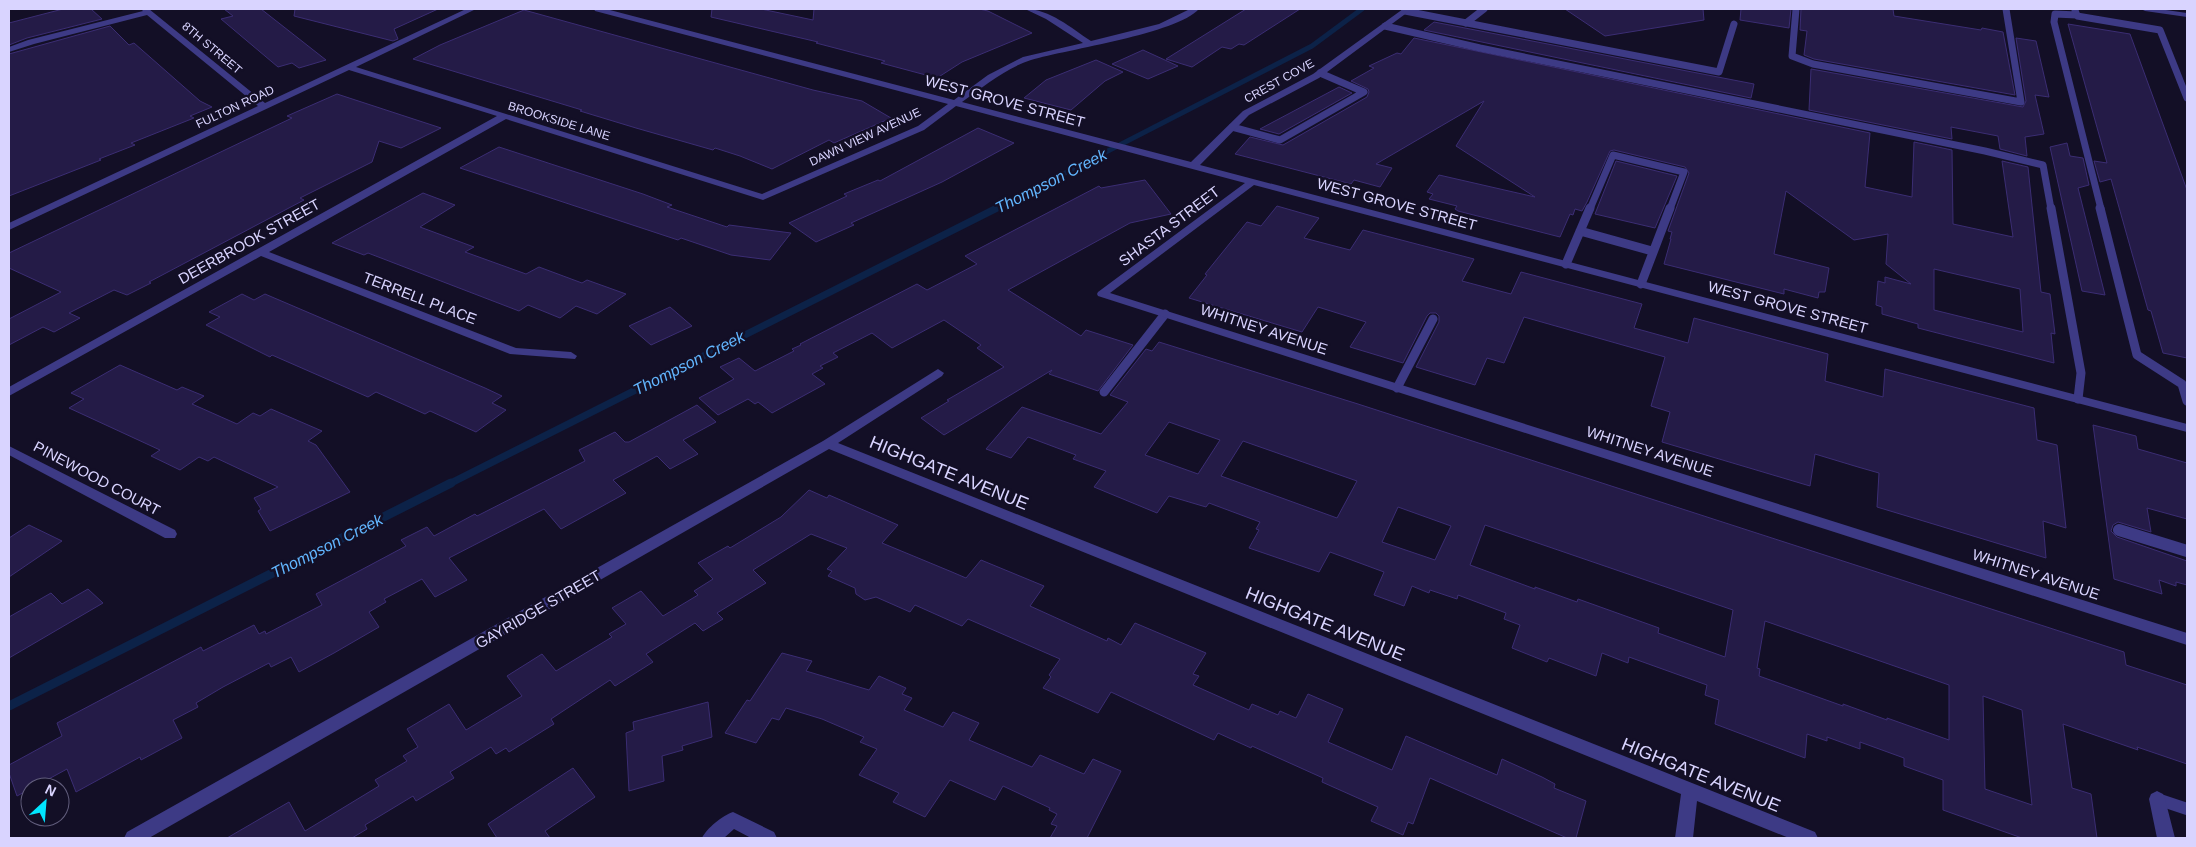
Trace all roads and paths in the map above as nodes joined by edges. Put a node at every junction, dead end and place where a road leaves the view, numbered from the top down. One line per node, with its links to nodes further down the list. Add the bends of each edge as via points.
1 (472, 9): 18 (street, FULTON ROAD)
2 (598, 9): 22 (street, WEST GROVE STREET)
3 (1029, 9): 16 (street, via 1049,16)
4 (1195, 9): 16 (street, DAWN VIEW AVENUE, via 1162,26)
5 (1484, 9): 13 (lane)
6 (1796, 9): 7 (lane, via 1792,56 1813,64 2021,102)
7 (2006, 9)
8 (2145, 9): 12 (street)
9 (147, 10): 17 (street); 23 (street, 8TH STREET)
10 (1406, 10): 13 (lane); 15 (street, CREST COVE)
11 (2076, 12): 20 (lane, via 2160,30); 40 (lane, via 2055,14 2054,22 2137,355)
12 (2187, 15)
13 (1466, 24): 14 (lane, via 1719,72)
14 (1734, 24)
15 (1385, 26): 19 (street, CREST COVE); 44 (lane, via 2043,164 2081,373)
16 (1091, 44): 22 (street, DAWN VIEW AVENUE, via 1026,59 991,76)
17 (9, 50)
18 (349, 67): 23 (street, FULTON ROAD); 24 (street, BROOKSIDE LANE)
19 (1320, 74): 25 (street, CREST COVE, via 1246,113); 25 (lane, via 1364,92 1280,140)
20 (2184, 85): 21 (lane)
21 (2187, 98)
22 (954, 103): 26 (street, WEST GROVE STREET); 28 (street, DAWN VIEW AVENUE, via 921,128)
23 (264, 107): 29 (street, FULTON ROAD)
24 (503, 117): 28 (street, BROOKSIDE LANE); 32 (street, DEERBROOK STREET)
25 (1232, 127): 26 (street, CREST COVE)
26 (1194, 166): 27 (street, WEST GROVE STREET)
27 (1253, 181): 33 (street, WEST GROVE STREET); 35 (street, SHASTA STREET)
28 (763, 197)
29 (9, 227)
30 (1580, 231): 31 (lane); 31 (lane, via 1613,155 1684,172); 33 (lane)
31 (1652, 251): 34 (lane)
32 (261, 252): 38 (street, TERRELL PLACE, via 514,351); 42 (street, DEERBROOK STREET)
33 (1566, 264): 34 (street, WEST GROVE STREET)
34 (1641, 284): 44 (street, WEST GROVE STREET)
35 (1102, 294): 36 (street, WHITNEY AVENUE)
36 (1164, 314): 41 (street, WHITNEY AVENUE); 43 (lane)
37 (1434, 319): 41 (lane)
38 (572, 356)
39 (938, 373): 47 (street, GAYRIDGE STREET)
40 (2185, 384): 45 (lane)
41 (1397, 388): 52 (street, WHITNEY AVENUE)
42 (9, 392)
43 (1104, 392)
44 (2078, 399): 46 (street, WEST GROVE STREET)
45 (2187, 401)
46 (2187, 428)
47 (828, 444): 53 (street, HIGHGATE AVENUE); 56 (street, GAYRIDGE STREET)
48 (9, 450): 50 (street, PINEWOOD COURT)
49 (2119, 530): 51 (lane)
50 (170, 534)
51 (2187, 551)
52 (2187, 639)
53 (1690, 791): 59 (street); 60 (street, HIGHGATE AVENUE)
54 (2157, 799): 55 (lane); 61 (street)
55 (2187, 809)
56 (134, 838)
57 (711, 838): 58 (street, via 733,820)
58 (768, 838)
59 (1684, 838)
60 (1809, 838)
61 (2166, 838)

